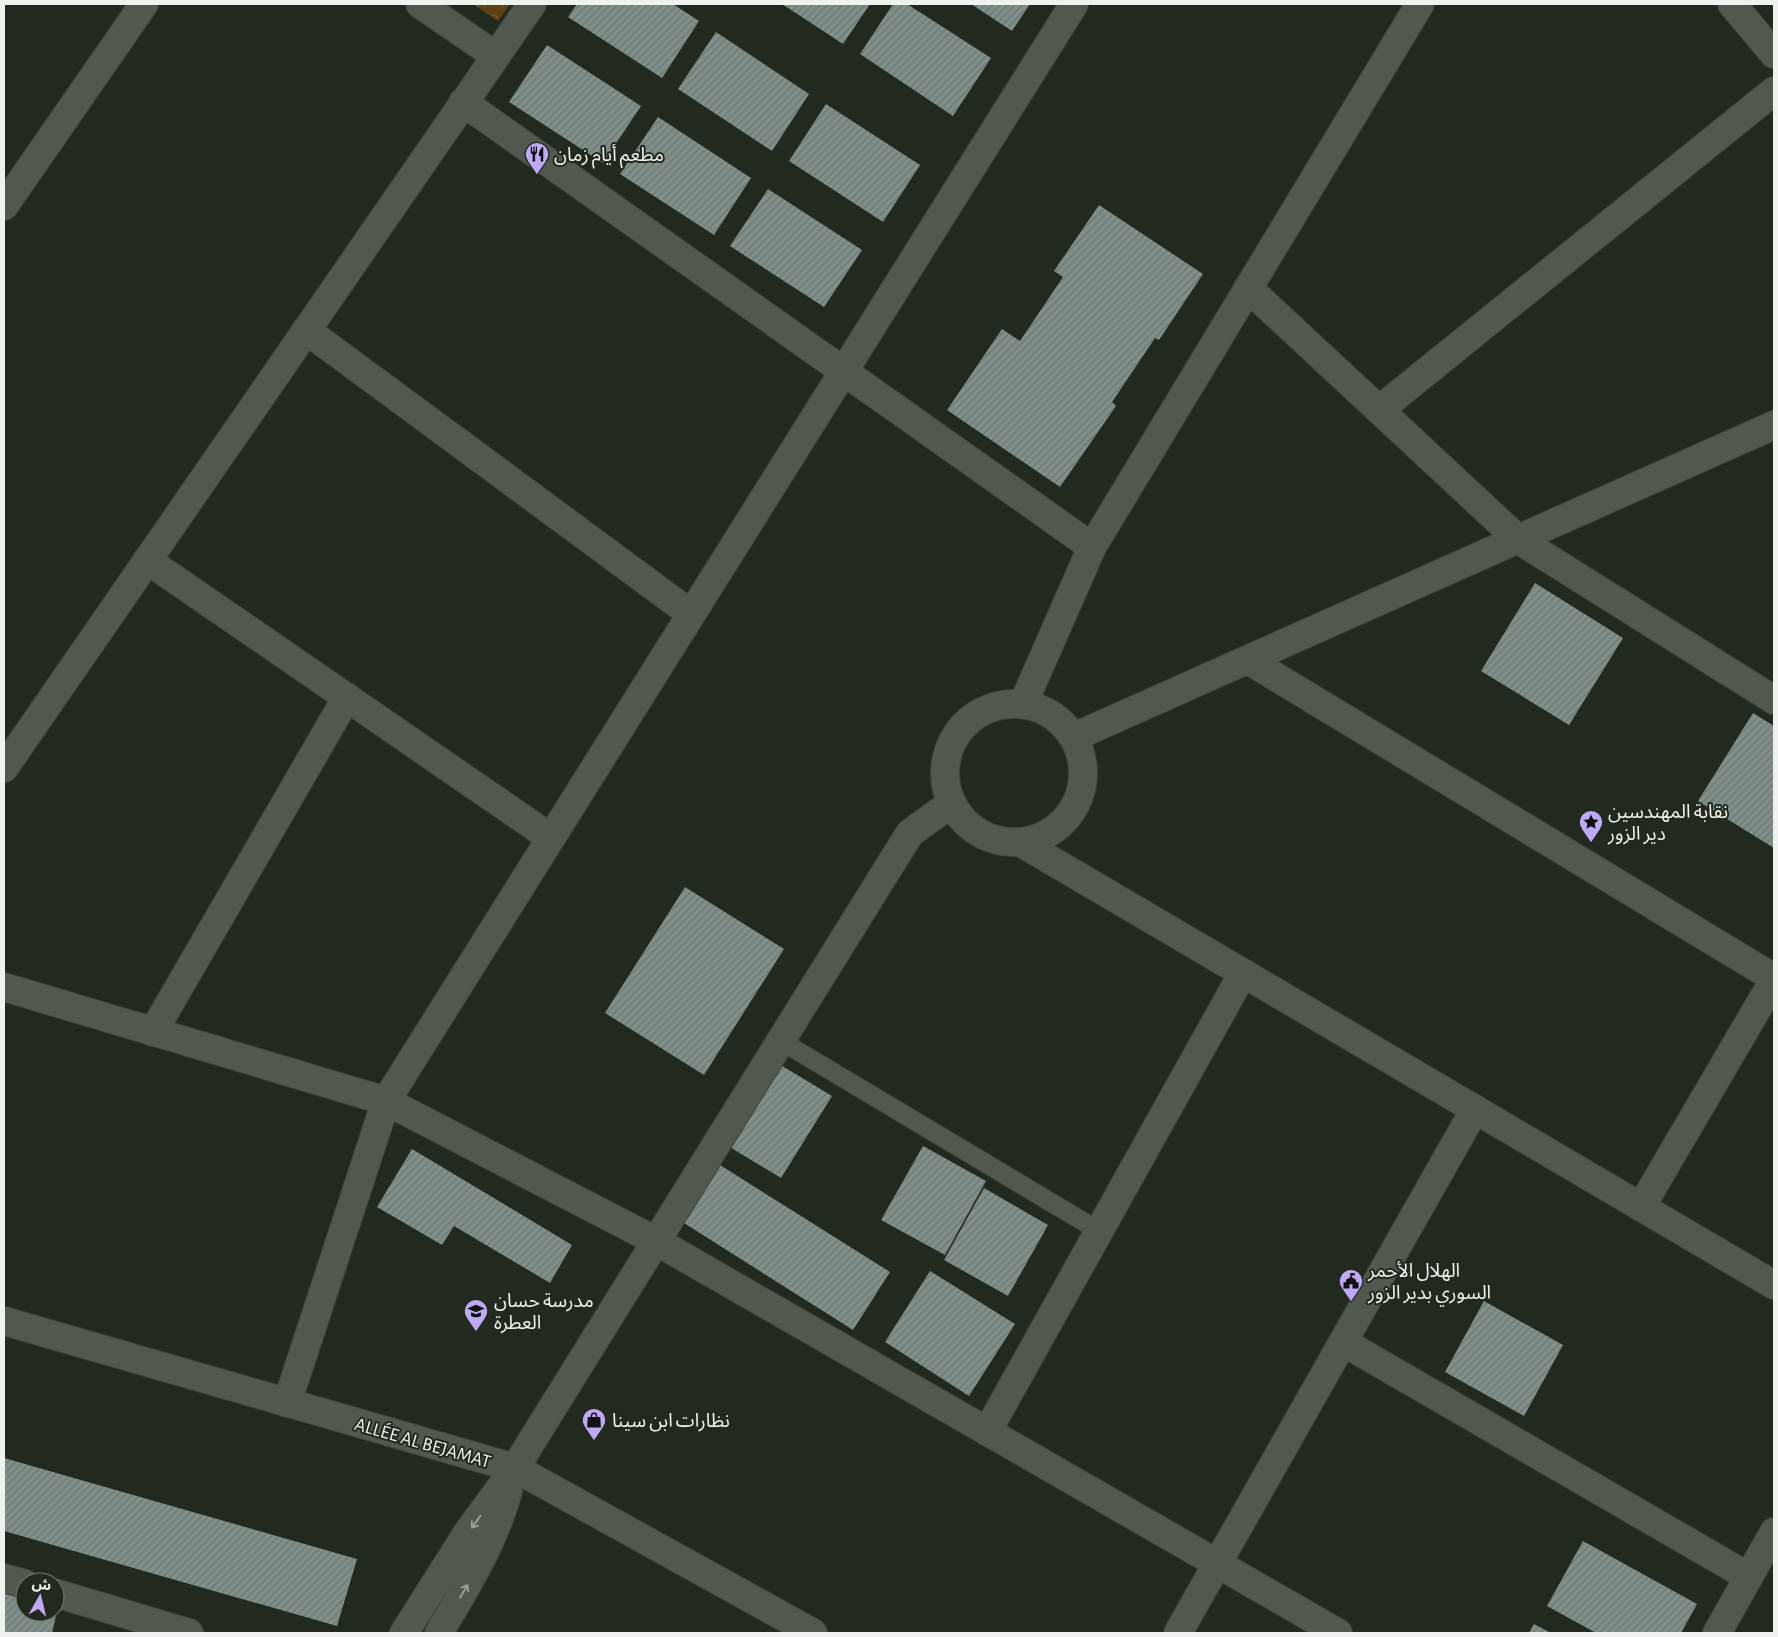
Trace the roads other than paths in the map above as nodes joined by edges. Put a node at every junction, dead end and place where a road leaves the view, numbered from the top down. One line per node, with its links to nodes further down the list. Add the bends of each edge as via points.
1 (144, 4): 11 (street)
2 (420, 4): 8 (street)
3 (532, 4): 8 (street)
4 (1074, 4): 14 (street)
5 (1420, 4): 12 (street)
6 (1732, 4): 7 (street)
7 (1774, 54)
8 (496, 56): 10 (street)
9 (1774, 91): 15 (street)
10 (463, 102): 13 (street); 14 (street)
11 (4, 206)
12 (1248, 288): 15 (street); 18 (street)
13 (306, 330): 19 (street); 20 (street)
14 (844, 371): 18 (street); 20 (street)
15 (1379, 410): 17 (street)
16 (1774, 425): 17 (street)
17 (1519, 540): 21 (street); 23 (street)
18 (1092, 546): 24 (street)
19 (147, 560): 22 (street); 26 (street)
20 (691, 614): 28 (street)
21 (1248, 660): 25 (street); 31 (street)
22 (347, 697): 28 (street); 33 (street)
23 (1774, 700)
24 (1023, 704): 25 (street, via 1043,709 1061,721); 27 (street, via 1002,705 982,712 965,724 952,742 946,762 946,783)
25 (1074, 737): 29 (street, via 1083,766 1083,782 1076,805 1062,823 1043,836)
26 (4, 768)
27 (952, 803): 29 (street, via 964,820 980,833 999,841); 34 (street, via 910,832)
28 (551, 838): 35 (street)
29 (1020, 842): 30 (street)
30 (1243, 973): 36 (street); 38 (street)
31 (1774, 979): 37 (street)
32 (4, 987): 33 (street)
33 (153, 1032): 35 (street)
34 (781, 1041): 38 (lane); 39 (street)
35 (386, 1101): 39 (street); 43 (street)
36 (1475, 1109): 37 (street); 42 (street)
37 (1641, 1207): 40 (street)
38 (1099, 1230): 44 (street)
39 (656, 1242): 44 (street); 45 (street)
40 (1774, 1285)
41 (4, 1321): 43 (street, ALLÉE AL BEJAMAT)
42 (1343, 1342): 47 (street); 48 (street)
43 (287, 1403): 45 (street, ALLÉE AL BEJAMAT)
44 (987, 1432): 47 (street)
45 (515, 1468): 51 (street, one-way to 51, via 463,1540); 52 (street, one-way to 45, via 493,1536); 53 (street, ALLÉE AL BEJAMAT)
46 (1774, 1532): 48 (street)
47 (1218, 1564): 54 (street); 55 (street)
48 (1749, 1577): 56 (street)
49 (65, 1596): 50 (street)
50 (189, 1633)
51 (404, 1633)
52 (439, 1633)
53 (813, 1633)
54 (1178, 1633)
55 (1338, 1633)
56 (1717, 1633)

